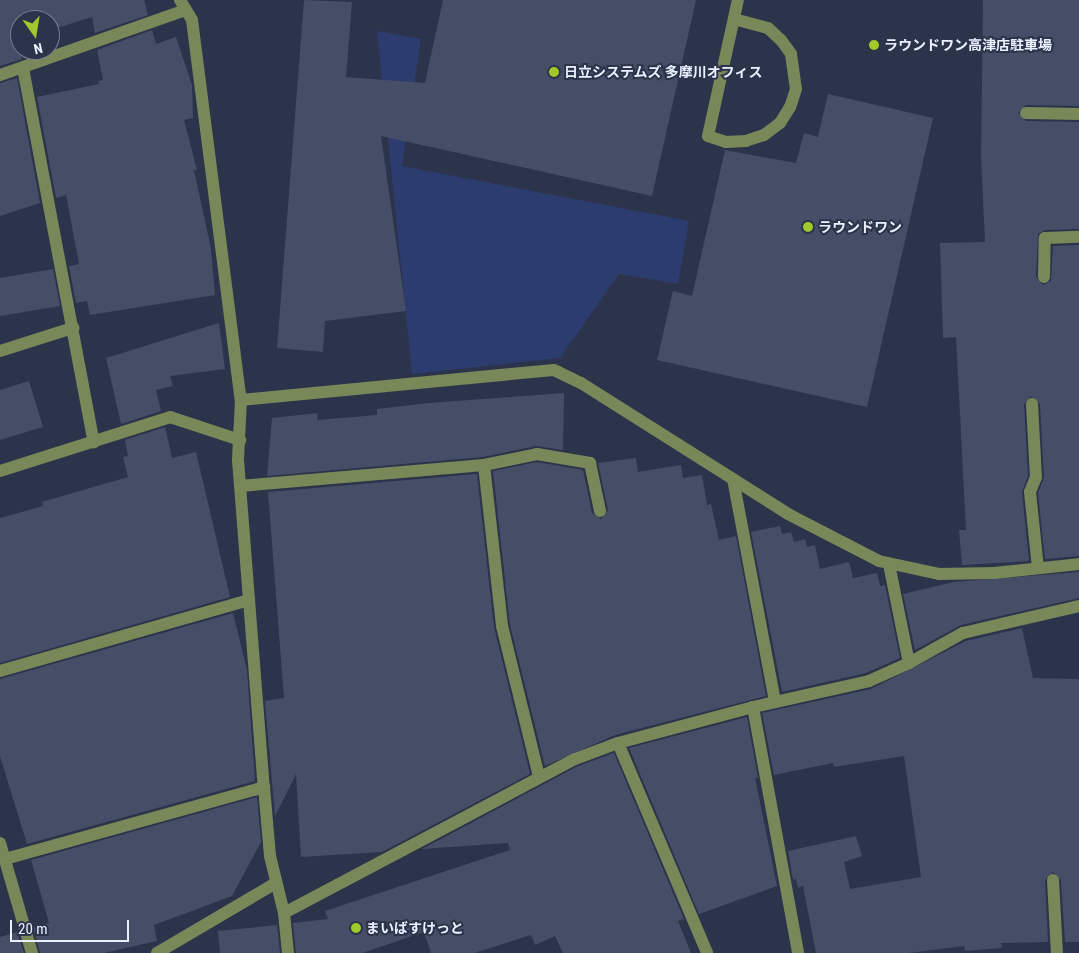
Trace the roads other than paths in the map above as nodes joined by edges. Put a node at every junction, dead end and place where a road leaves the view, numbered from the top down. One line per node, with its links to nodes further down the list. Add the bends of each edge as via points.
1 (738, 0): 3 (street)
2 (183, 5): 4 (street); 12 (street, via 192,20)
3 (734, 19): 3 (street, via 768,28 781,40 791,54 796,71 796,89 790,107 772,129 746,141 726,142 708,136)
4 (23, 68): 5 (street); 10 (street)
5 (0, 76)
6 (1026, 112): 7 (street)
7 (1079, 114)
8 (1079, 237): 9 (street, via 1045,238)
9 (1044, 277)
10 (73, 328): 11 (street); 15 (street)
11 (0, 351)
12 (241, 400): 14 (street); 18 (street, via 554,370 581,383)
13 (1032, 404): 23 (street, via 1036,477 1030,492)
14 (240, 440): 15 (street, via 170,416); 19 (street)
15 (94, 442): 17 (street)
16 (484, 465): 19 (street); 20 (street, via 537,454 590,463); 31 (street, via 502,626)
17 (0, 471)
18 (733, 479): 21 (street, via 788,514); 28 (street)
19 (240, 486): 24 (street)
20 (600, 511)
21 (889, 564): 23 (street, via 939,574); 26 (street)
22 (1079, 564): 23 (street)
23 (1038, 568)
24 (249, 600): 27 (street); 32 (street)
25 (1079, 606): 26 (street, via 962,633)
26 (909, 663): 28 (street, via 869,681)
27 (0, 671)
28 (775, 701): 29 (street)
29 (753, 707): 30 (street); 38 (street)
30 (618, 743): 31 (street); 42 (street)
31 (539, 777): 37 (street)
32 (264, 787): 34 (street); 36 (street, via 270,856)
33 (0, 844): 34 (street)
34 (4, 859): 39 (street)
35 (1053, 880): 43 (street)
36 (276, 883): 37 (street); 40 (street)
37 (284, 913): 41 (street)
38 (795, 952)
39 (32, 953)
40 (157, 953)
41 (288, 953)
42 (707, 953)
43 (1057, 953)

